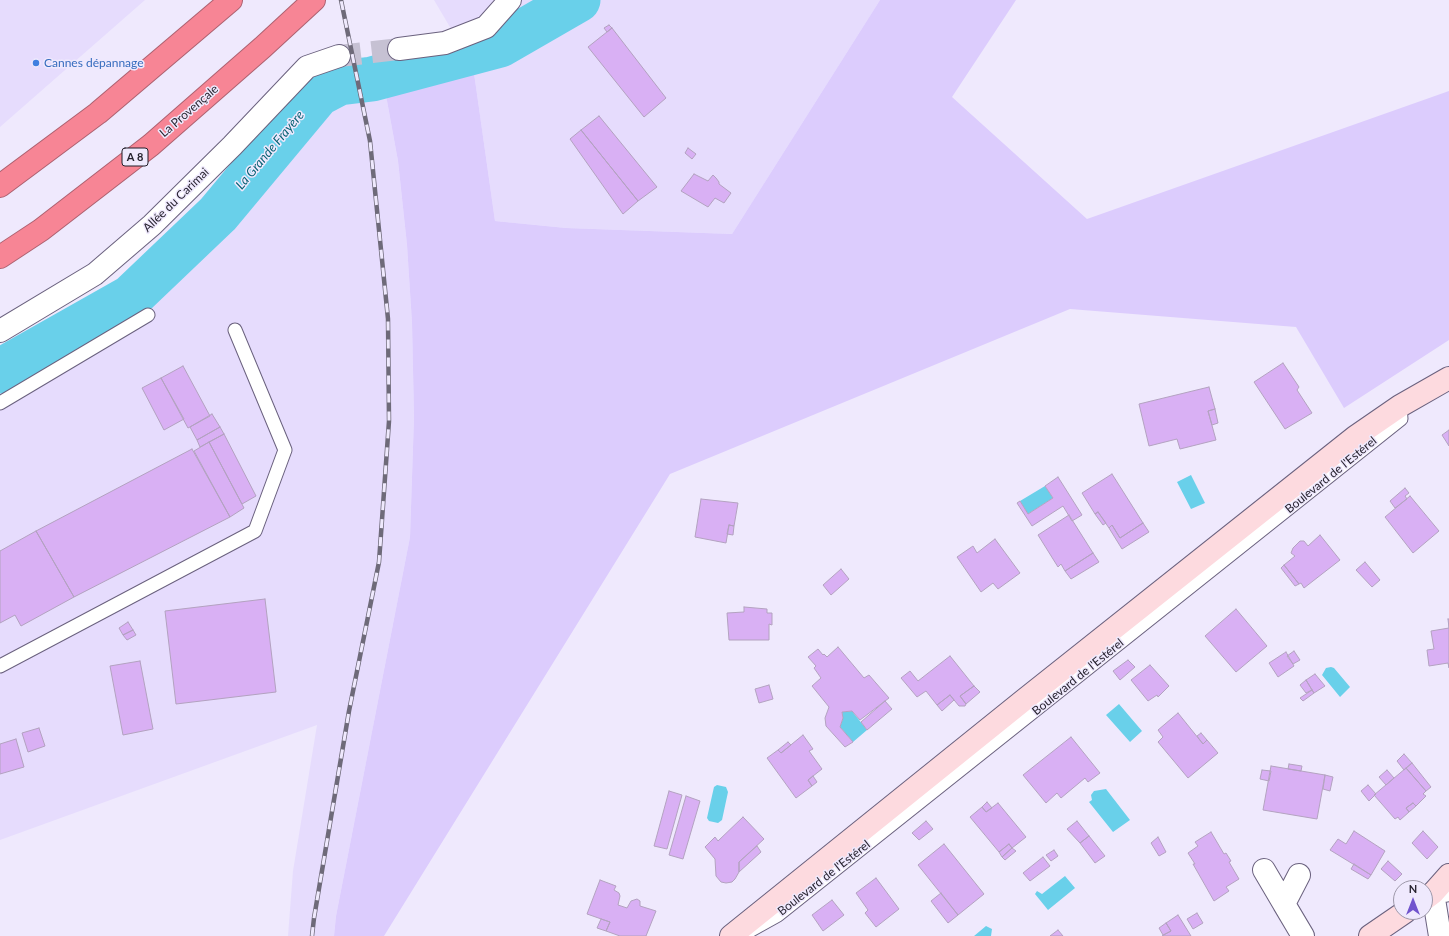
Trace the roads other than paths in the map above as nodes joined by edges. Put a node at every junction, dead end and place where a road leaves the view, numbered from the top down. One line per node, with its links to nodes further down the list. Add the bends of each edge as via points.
1 (231, 0): 6 (highway, via 98,113)
2 (314, 0): 7 (highway, La Provençale / A 8, via 151,145 40,230)
3 (510, 0): 4 (street, via 486,27 445,43)
4 (398, 49)
5 (339, 56): 10 (street, Allée du Carimai, via 307,67 152,225 95,274)
6 (0, 186)
7 (0, 257)
8 (148, 315): 12 (lane)
9 (235, 330): 14 (lane, via 285,450 255,532)
10 (0, 331)
11 (1449, 378): 13 (street, Boulevard de l'Estérel)
12 (0, 403)
13 (1400, 406): 21 (street, Boulevard de l'Estérel, via 1355,437); 22 (lane, Boulevard de l'Estérel, via 1402,419 778,915)
14 (0, 666)
15 (1264, 870): 19 (street)
16 (1299, 875): 19 (street)
17 (1449, 875): 18 (street)
18 (1436, 894): 25 (street)
19 (1284, 904): 23 (street)
20 (1393, 920): 24 (street)
21 (731, 936)
22 (739, 936)
23 (1303, 936)
24 (1370, 936)
25 (1440, 936)

